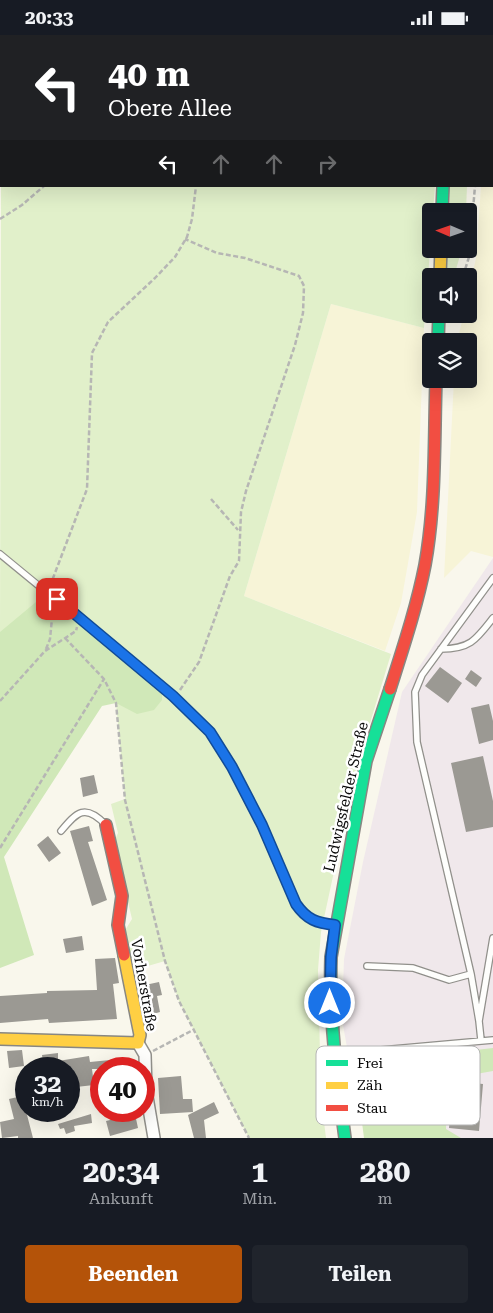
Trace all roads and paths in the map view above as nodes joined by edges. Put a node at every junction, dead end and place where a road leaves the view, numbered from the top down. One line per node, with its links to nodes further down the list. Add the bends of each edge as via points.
1 (43, 187): 6 (path)
2 (196, 187): 7 (path, via 192,219)
3 (443, 187): 5 (street)
4 (475, 187): 8 (path)
5 (442, 203)
6 (0, 219)
7 (185, 239): 11 (path, via 217,253 299,276 304,286 301,321 246,491); 14 (path, via 175,257 108,322 92,353 87,489)
8 (466, 268)
9 (436, 388): 27 (street, Ludwigsfelder Straße, via 432,510 425,565 404,645 366,761)
10 (210, 499): 11 (path)
11 (239, 531): 22 (path, via 239,561 230,576 199,663)
12 (0, 554): 14 (lane)
13 (493, 578): 19 (lane)
14 (48, 592): 15 (lane)
15 (57, 599): 17 (lane); 20 (path)
16 (493, 618): 19 (lane, via 475,641 458,649)
17 (80, 621): 18 (path, via 76,631); 22 (lane)
18 (66, 638): 20 (path); 21 (path)
19 (441, 649): 30 (lane, via 422,675 415,692 417,742)
20 (45, 651): 23 (path)
21 (104, 679): 26 (path); 32 (path, via 116,703 125,800 165,961)
22 (173, 696): 27 (lane, via 210,732 232,767 304,916 312,921)
23 (0, 701)
24 (106, 825): 25 (lane, via 97,816 84,811 75,814); 36 (street, Vorherstraße, via 122,895 118,925 140,1035)
25 (61, 831)
26 (0, 848)
27 (335, 925): 37 (street, Ludwigsfelder Straße, via 330,989)
28 (493, 939): 31 (lane)
29 (367, 966): 30 (lane, via 413,968 449,980)
30 (471, 974): 31 (lane)
31 (480, 1021): 35 (lane)
32 (193, 1030): 39 (path); 42 (path)
33 (0, 1039): 36 (street, Vorherstraße)
34 (493, 1040): 35 (lane)
35 (482, 1041): 38 (lane)
36 (138, 1043): 39 (street)
37 (334, 1046)
38 (425, 1046)
39 (146, 1055): 41 (street, via 146,1091)
40 (344, 1125): 43 (street, Ludwigsfelder Straße)
41 (154, 1138)
42 (249, 1138)
43 (346, 1138)

